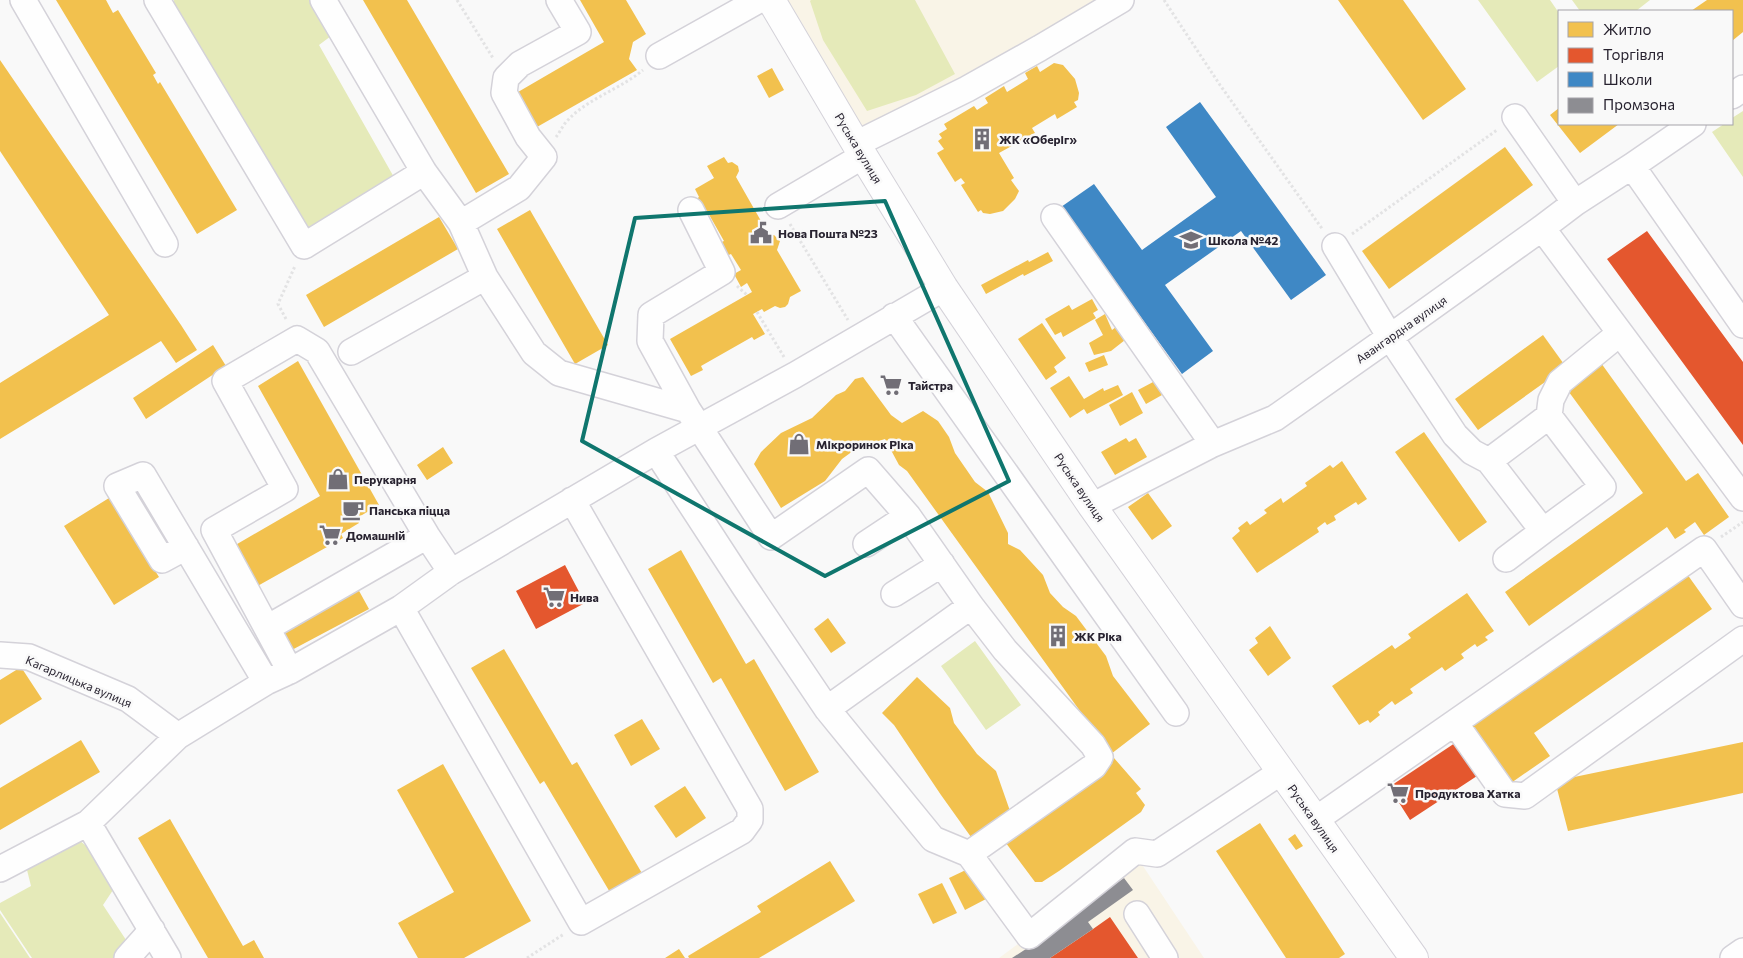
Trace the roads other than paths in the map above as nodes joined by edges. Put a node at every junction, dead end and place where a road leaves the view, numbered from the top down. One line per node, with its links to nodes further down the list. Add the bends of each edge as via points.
1 (23, 0): 20 (street)
2 (157, 0): 13 (street, via 304,246)
3 (323, 0): 13 (street)
4 (559, 0): 18 (street, via 578,32 520,64 506,78 504,93 528,137 544,157 519,188)
5 (759, 0): 8 (street)
6 (771, 0): 11 (main road, Руська вулиця)
7 (1121, 0): 11 (street)
8 (659, 56)
9 (1515, 117): 14 (street)
10 (1691, 125): 12 (street, Авангардна вулиця)
11 (859, 150): 16 (street); 23 (main road, Руська вулиця)
12 (1632, 166): 14 (street, Авангардна вулиця); 25 (street)
13 (424, 172): 18 (street)
14 (1575, 203): 19 (street, Авангардна вулиця)
15 (691, 210): 30 (street, via 722,272 651,315 650,341)
16 (782, 212)
17 (1054, 217): 31 (street)
18 (461, 223): 22 (street)
19 (1542, 228): 26 (street); 27 (street, Авангардна вулиця)
20 (165, 244)
21 (1335, 246): 27 (street)
22 (485, 277): 28 (street); 30 (street, via 534,353 558,373)
23 (944, 288): 24 (street); 36 (main road, Руська вулиця)
24 (894, 316): 30 (street, via 795,375); 55 (street)
25 (1743, 325)
26 (1620, 333): 29 (street, via 1560,382 1551,400); 34 (street)
27 (1390, 337): 31 (street, Авангардна вулиця, via 1275,418); 33 (street, via 1455,435 1472,452)
28 (351, 352)
29 (1549, 416): 33 (street); 38 (street, via 1603,487)
30 (694, 419): 32 (street); 37 (street, via 771,537 868,470)
31 (1212, 444): 36 (street, Авангардна вулиця)
32 (656, 451): 35 (street); 54 (street)
33 (1489, 461): 38 (street)
34 (1743, 498)
35 (572, 500): 44 (street); 48 (street, via 750,808 750,820 742,830 581,922)
36 (1092, 506): 58 (main road, Руська вулиця)
37 (908, 516): 40 (street); 43 (street)
38 (1543, 531): 42 (street)
39 (427, 536): 44 (street); 49 (street); 49 (street, via 317,351 297,339 225,381 285,489 214,530)
40 (866, 544)
41 (186, 547): 53 (street)
42 (1506, 559)
43 (942, 564): 45 (street); 47 (street)
44 (451, 572): 48 (street)
45 (894, 594)
46 (1743, 605): 56 (street, via 1704,549)
47 (972, 606): 54 (street); 61 (street, via 1005,650 1094,745 1100,757 1094,766)
48 (402, 608): 52 (street)
49 (267, 628): 52 (street)
50 (1743, 638): 56 (street, via 1525,796 1505,794)
51 (0, 655): 57 (street, Кагарлицька вулиця, via 29,657 128,699)
52 (290, 671): 53 (street)
53 (266, 682): 57 (street)
54 (827, 709): 61 (street, via 933,839)
55 (1176, 713)
56 (1456, 723): 59 (street)
57 (178, 736): 60 (street)
58 (1281, 772): 59 (main road, Руська вулиця); 61 (street, via 1157,854 1134,852 1029,936)
59 (1316, 820): 69 (main road, Руська вулиця)
60 (88, 823): 62 (street); 64 (street)
61 (969, 854)
62 (0, 869)
63 (1137, 914): 68 (street)
64 (152, 930): 66 (street); 67 (street)
65 (1743, 951): 70 (street)
66 (128, 958)
67 (168, 958)
68 (1165, 958)
69 (1414, 958)
70 (1733, 958)

